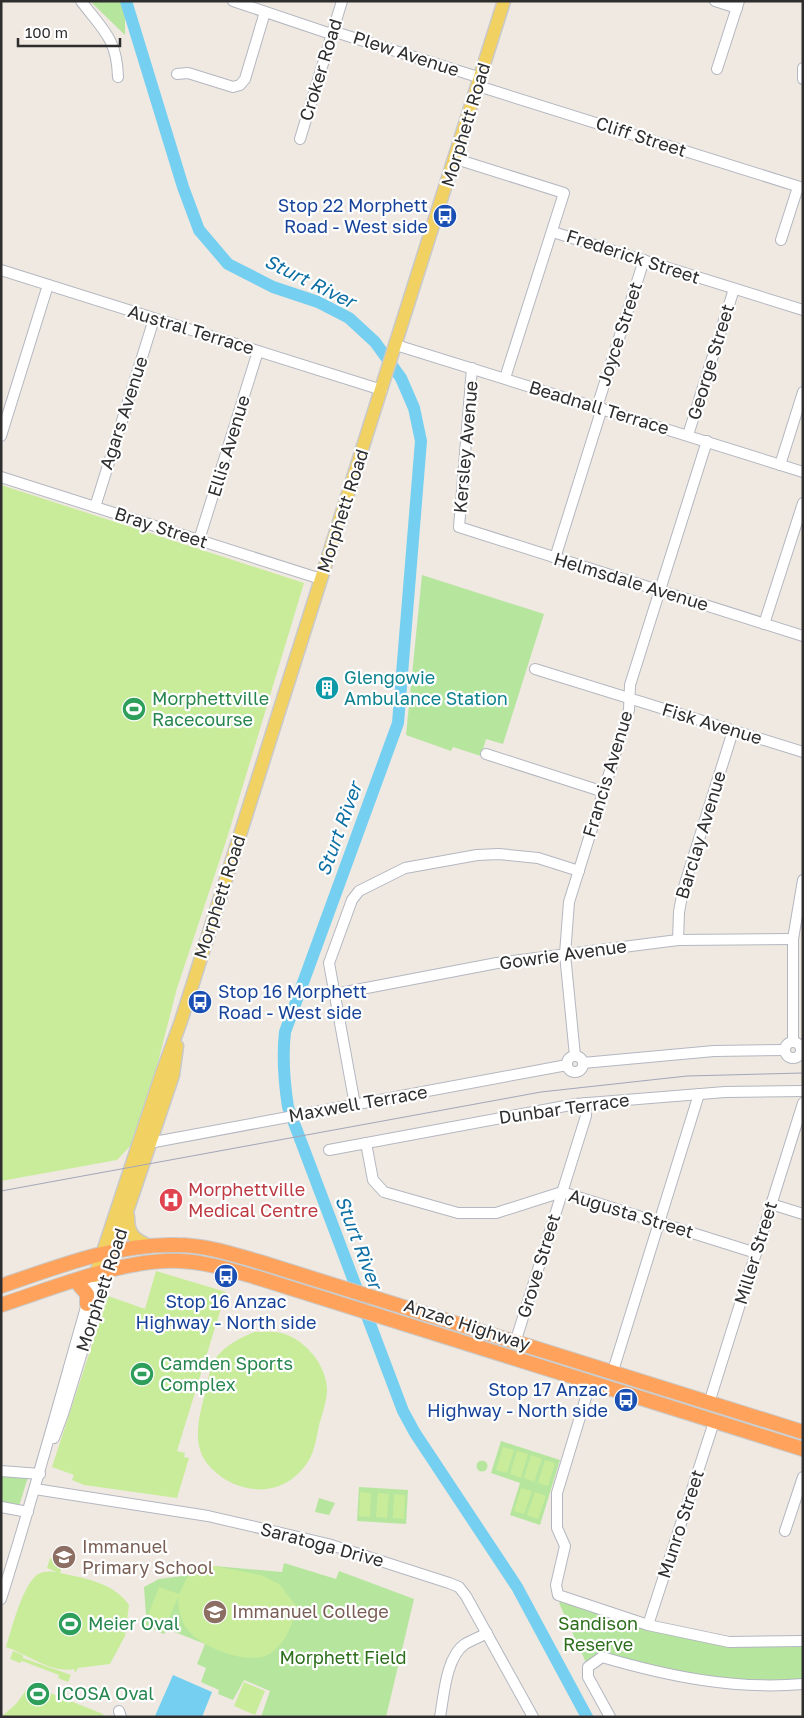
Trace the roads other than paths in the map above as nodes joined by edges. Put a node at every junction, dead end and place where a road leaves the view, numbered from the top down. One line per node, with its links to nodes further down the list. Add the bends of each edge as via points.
1 (81, 1): 12 (street, via 112,42)
2 (233, 1): 7 (street, Plew Avenue)
3 (342, 1): 8 (street, Croker Road)
4 (504, 1): 14 (main road, Morphett Road)
5 (715, 1): 6 (street)
6 (738, 5): 10 (street)
7 (265, 12): 8 (street, Plew Avenue); 11 (street, via 240,85 233,87 188,73)
8 (331, 32): 14 (street, Plew Avenue); 15 (street, Croker Road)
9 (803, 68): 13 (street)
10 (717, 69)
11 (177, 74)
12 (118, 77)
13 (803, 79)
14 (480, 82): 16 (main road, Morphett Road); 17 (street, Cliff Street)
15 (300, 139)
16 (456, 159): 18 (street, Frederick Street, via 564,193); 26 (main road, Morphett Road)
17 (801, 187): 19 (street)
18 (552, 232): 20 (street, Frederick Street); 29 (street)
19 (781, 240)
20 (644, 260): 23 (street, Frederick Street); 32 (street, Joyce Street)
21 (1, 270): 22 (street, Austral Terrace)
22 (48, 285): 25 (street, Austral Terrace); 34 (street)
23 (734, 289): 24 (street, Frederick Street); 33 (street, George Street)
24 (803, 310)
25 (154, 319): 27 (street, Austral Terrace); 40 (street, Agars Avenue)
26 (395, 348): 28 (street, Beadnall Terrace); 30 (main road, Morphett Road)
27 (258, 351): 30 (street, Austral Terrace); 42 (street, Ellis Avenue)
28 (472, 368): 29 (street, Beadnall Terrace); 41 (street, Kersley Avenue)
29 (505, 378): 32 (street, Beadnall Terrace)
30 (382, 390): 44 (main road, Morphett Road)
31 (803, 392): 36 (street)
32 (600, 408): 33 (street, Beadnall Terrace); 43 (street, Joyce Street)
33 (688, 435): 35 (street, Beadnall Terrace)
34 (1, 436)
35 (707, 441): 36 (street, Beadnall Terrace); 45 (street, Francis Avenue)
36 (780, 465): 37 (street, Beadnall Terrace)
37 (803, 472)
38 (1, 477): 40 (street, Bray Street)
39 (803, 503): 46 (street)
40 (95, 507): 42 (street, Bray Street)
41 (459, 527): 43 (street, Helmsdale Avenue)
42 (199, 540): 44 (street, Bray Street)
43 (555, 558): 45 (street, Helmsdale Avenue)
44 (321, 579): 60 (main road, Morphett Road)
45 (659, 591): 46 (street, Helmsdale Avenue); 49 (street, Francis Avenue)
46 (764, 624): 47 (street, Helmsdale Avenue)
47 (803, 636)
48 (535, 669): 49 (street, Fisk Avenue)
49 (628, 698): 50 (street, Fisk Avenue); 53 (street, Francis Avenue, via 629,710)
50 (733, 731): 51 (street, Fisk Avenue); 57 (street, Barclay Avenue, via 683,890)
51 (803, 752)
52 (486, 754): 53 (street)
53 (604, 792): 54 (street, Francis Avenue)
54 (579, 871): 58 (street, Francis Avenue, via 570,902); 59 (street, via 538,858 499,854 477,855 395,871 359,891 352,900 329,963)
55 (803, 880): 56 (street)
56 (794, 939): 57 (street, Gowrie Avenue); 61 (street)
57 (678, 940): 58 (street, Gowrie Avenue)
58 (565, 954): 59 (street, Gowrie Avenue, via 497,963); 64 (street, Francis Avenue)
59 (334, 994): 69 (street)
60 (181, 1021): 70 (main road, Morphett Road, via 173,1075); 79 (main road, Morphett Road, via 158,1082)
61 (793, 1042): 62 (street); 63 (street)
62 (785, 1050): 63 (street, via 792,1058); 64 (street)
63 (802, 1050)
64 (579, 1059): 69 (street, Maxwell Terrace, via 582,1069 577,1072 571,1071 567,1065)
65 (803, 1092): 66 (street, Dunbar Terrace)
66 (699, 1094): 67 (street, Dunbar Terrace); 77 (street)
67 (585, 1103): 71 (street, Dunbar Terrace); 73 (street, Grove Street, via 586,1116)
68 (803, 1103): 74 (street, Miller Street)
69 (355, 1105): 70 (street, Maxwell Terrace)
70 (149, 1143): 75 (main road, Morphett Road)
71 (366, 1143): 72 (street, Dunbar Terrace); 73 (street, Augusta Street, via 373,1180 384,1192 458,1213 496,1212)
72 (329, 1150)
73 (562, 1192): 77 (street, Augusta Street); 89 (street, Grove Street)
74 (771, 1204): 76 (street); 80 (street, Miller Street)
75 (128, 1206): 78 (main road, via 131,1236); 79 (main road, Morphett Road)
76 (803, 1214)
77 (659, 1223): 80 (street, Augusta Street); 92 (street)
78 (150, 1246): 79 (highway, Anzac Highway); 81 (highway, Anzac Highway, via 177,1244 208,1248)
79 (108, 1253): 82 (main road, Morphett Road); 85 (highway, Anzac Highway)
80 (756, 1253): 94 (street, Miller Street)
81 (260, 1262): 83 (highway); 88 (highway, Anzac Highway)
82 (101, 1274): 83 (highway, Anzac Highway, via 160,1261 179,1261 204,1263); 84 (highway, Anzac Highway); 86 (street, Morphett Road); 103 (street, Morphett Road, via 63,1414)
83 (255, 1277): 90 (highway, Anzac Highway)
84 (76, 1281): 86 (highway, via 87,1294); 87 (highway, Anzac Highway)
85 (1, 1286)
86 (87, 1304): 103 (street, Morphett Road)
87 (1, 1305)
88 (500, 1338): 89 (highway, Anzac Highway); 90 (highway)
89 (515, 1343): 91 (highway, via 518,1354 536,1360); 92 (highway, Anzac Highway)
90 (503, 1356): 91 (highway, Anzac Highway)
91 (548, 1370): 93 (highway, Anzac Highway)
92 (612, 1374): 94 (highway, Anzac Highway)
93 (590, 1384): 96 (highway, Anzac Highway); 110 (street, via 557,1493 557,1528 564,1546 556,1585 558,1595)
94 (709, 1403): 95 (highway, Anzac Highway)
95 (755, 1417): 97 (highway, Anzac Highway); 99 (highway, via 760,1421)
96 (714, 1422): 99 (highway, Anzac Highway); 110 (street, Munro Street)
97 (772, 1422): 98 (highway, Anzac Highway); 100 (highway, via 769,1431)
98 (803, 1432)
99 (759, 1436): 100 (highway, Anzac Highway)
100 (779, 1442): 101 (highway, Anzac Highway)
101 (803, 1449)
102 (1, 1471): 103 (street)
103 (40, 1472): 105 (street, Morphett Road)
104 (803, 1477): 108 (street)
105 (35, 1489): 107 (street, Morphett Road); 111 (street, Saratoga Drive, via 208,1516 302,1537 396,1565 459,1587)
106 (1, 1507): 107 (street)
107 (28, 1512): 109 (street, Morphett Road)
108 (785, 1531)
109 (1, 1599)
110 (648, 1625): 112 (street, via 729,1642)
111 (487, 1633): 114 (street, via 464,1644 456,1654); 115 (street, Saratoga Drive)
112 (803, 1641)
113 (803, 1684): 116 (street, via 774,1687 701,1681 602,1657 588,1667 588,1677)
114 (440, 1717)
115 (533, 1717)
116 (610, 1717)

